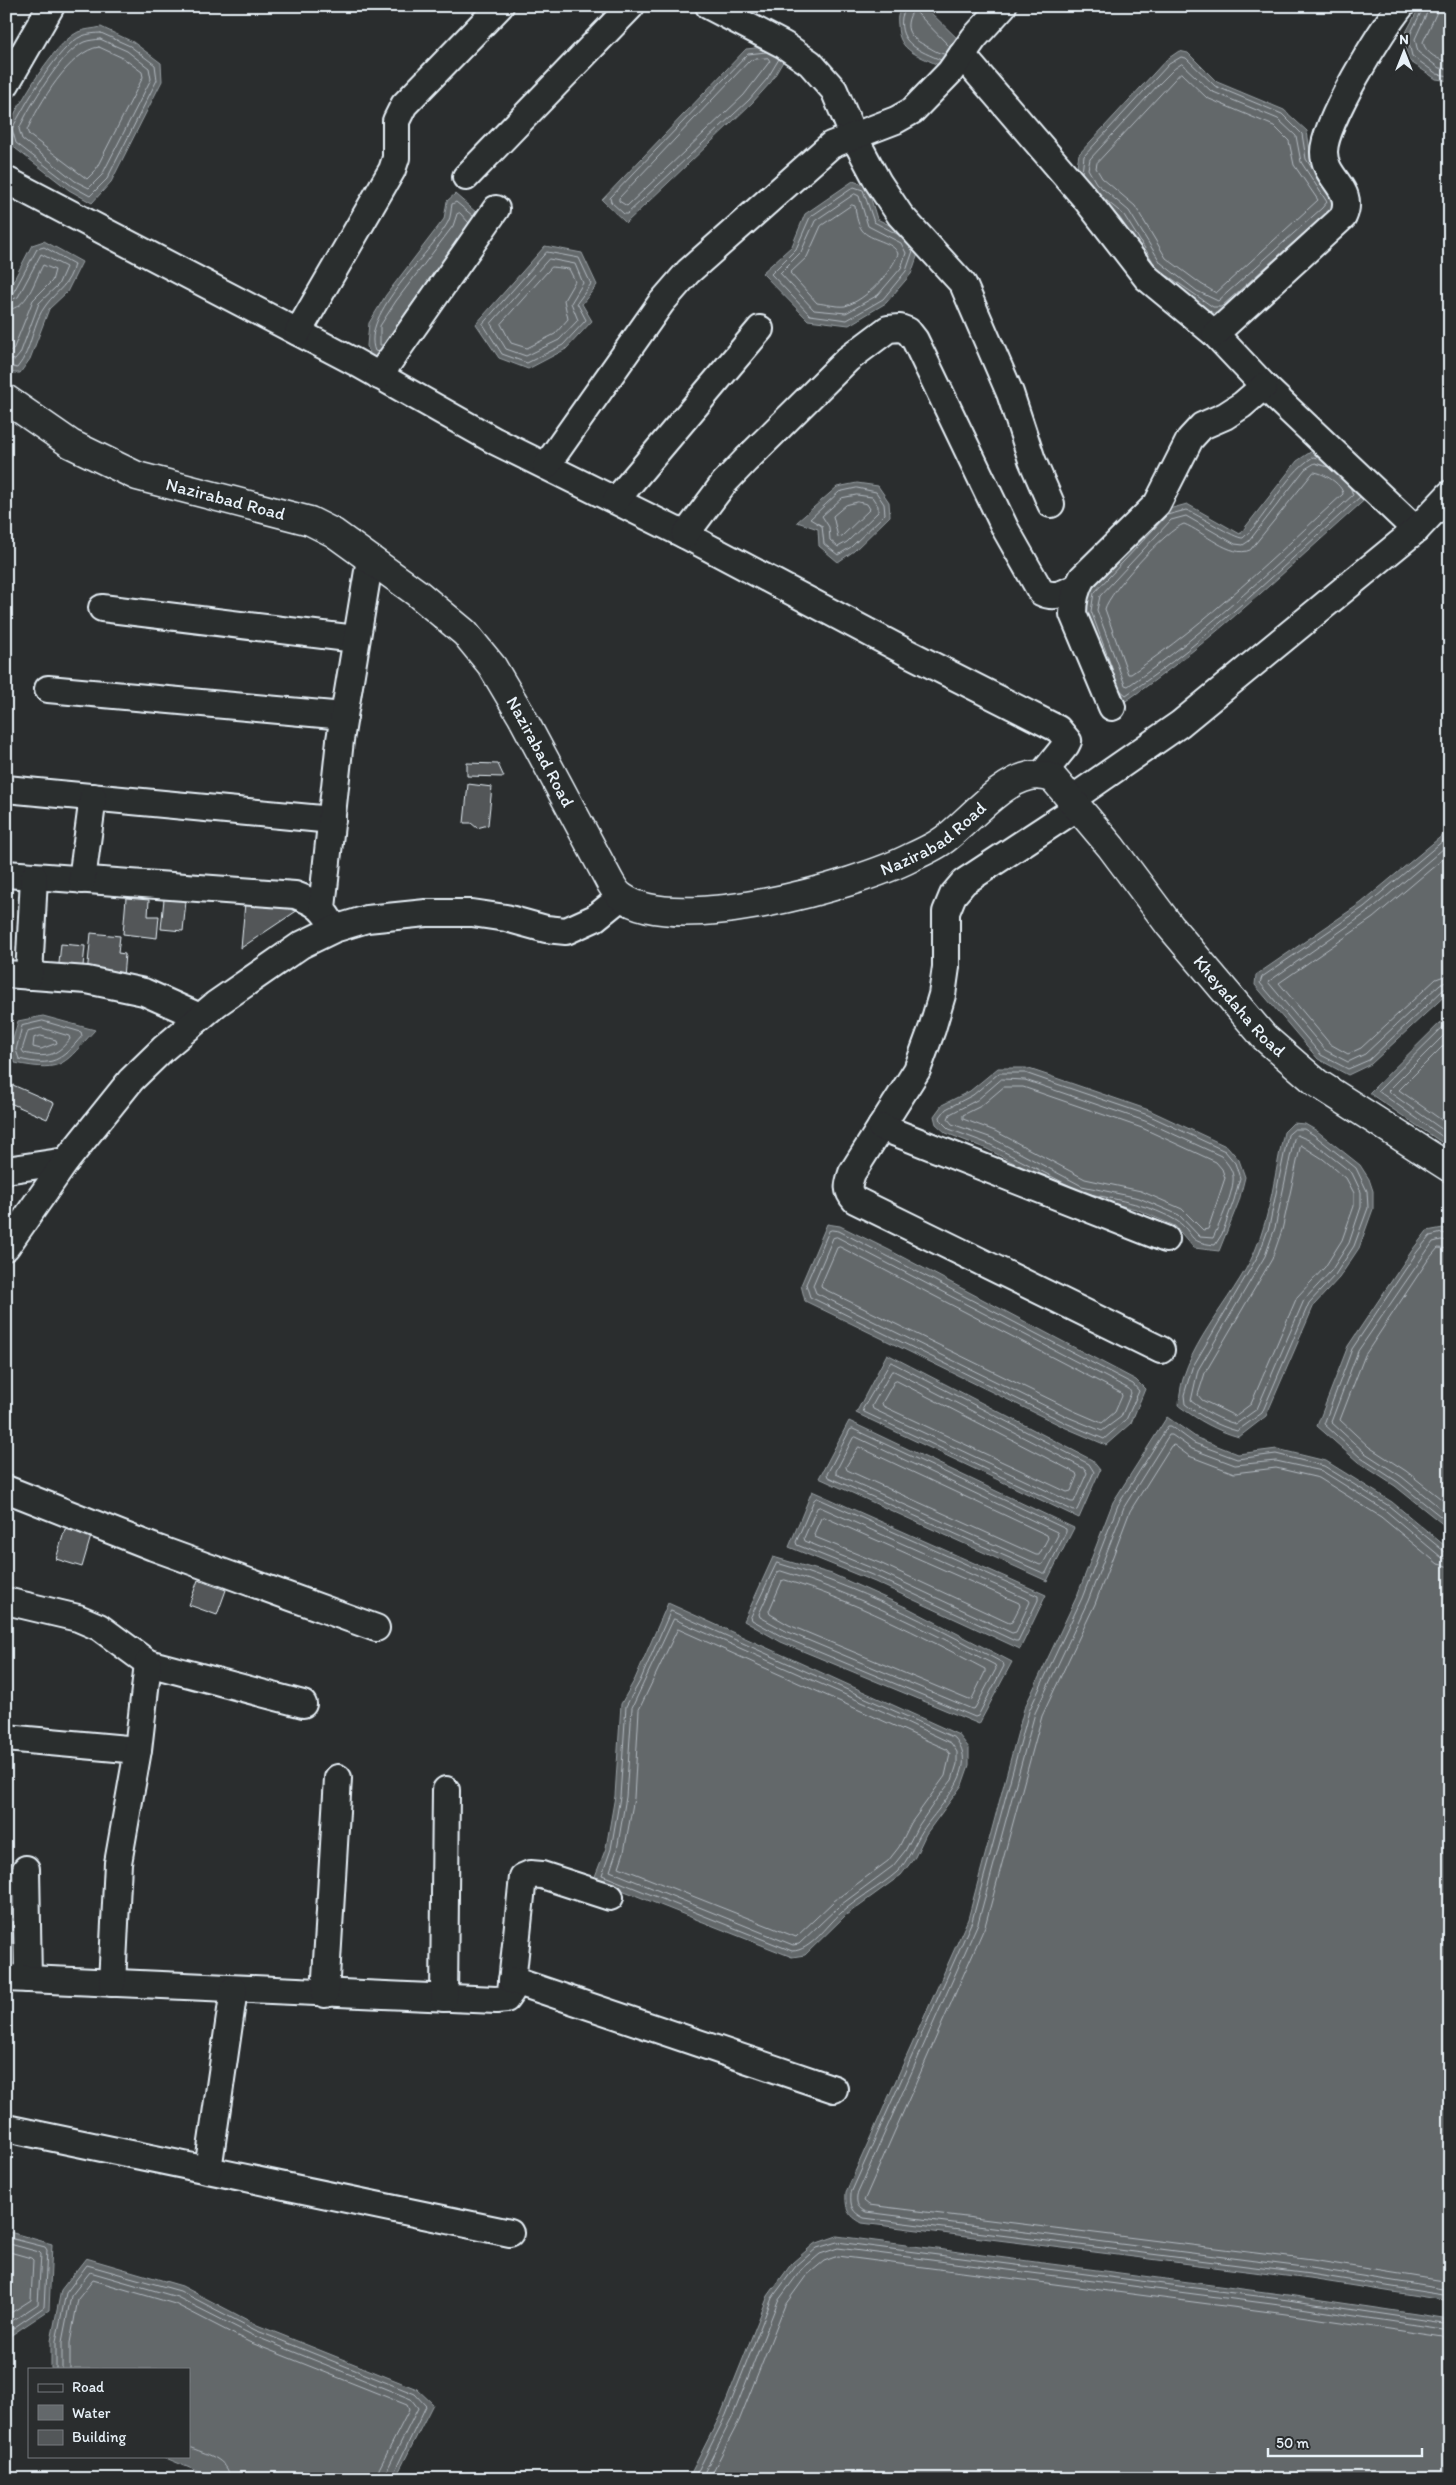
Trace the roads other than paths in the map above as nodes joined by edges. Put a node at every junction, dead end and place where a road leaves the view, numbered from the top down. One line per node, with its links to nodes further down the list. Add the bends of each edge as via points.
1 (50, 6): 8 (street)
2 (500, 6): 14 (street, via 404,105 396,121 396,158 392,170)
3 (631, 6): 10 (street)
4 (709, 6): 9 (street, via 784,45 810,63 834,90)
5 (1003, 6): 7 (street)
6 (1401, 6): 15 (street, via 1370,51 1328,131 1325,166 1346,196 1348,207 1343,217)
7 (962, 55): 9 (street, via 912,111); 15 (street, via 1085,198 1147,278)
8 (6, 84)
9 (853, 135): 19 (street, via 815,158 688,272 661,304); 22 (street, via 900,215 963,284 1010,393 1032,460)
10 (466, 177)
11 (6, 180): 14 (street)
12 (496, 209): 16 (street)
13 (760, 329): 21 (street)
14 (298, 332): 16 (street)
15 (1215, 334): 17 (street)
16 (379, 376): 19 (street)
17 (1264, 386): 23 (street); 26 (street, via 1225,416 1202,426 1190,439 1157,504 1082,578)
18 (6, 399): 25 (main road, Nazirabad Road, via 71,444 136,476 310,521 334,533)
19 (546, 466): 21 (street)
20 (1450, 494): 23 (street)
21 (616, 500): 24 (street)
22 (1051, 504)
23 (1416, 530): 33 (street, via 1180,724)
24 (685, 535): 26 (street, via 729,477 848,360 888,329 900,328 908,331 915,340 1006,530 1042,592 1059,596); 33 (street, via 1058,729 1068,741)
25 (370, 559): 28 (street); 39 (main road, Nazirabad Road, via 465,633 492,666 555,778 592,853)
26 (1077, 587): 30 (street, via 1073,614)
27 (102, 608): 28 (street)
28 (356, 639): 31 (street)
29 (48, 689): 31 (street)
30 (1112, 707)
31 (344, 716): 35 (street)
32 (6, 789): 34 (street)
33 (1061, 790): 39 (main road, Nazirabad Road, via 1030,776 984,804 945,840 880,872 811,892 706,911 673,911 641,906); 43 (street, via 953,895 946,912 946,967 942,995 932,1029 917,1070); 45 (main road, Kheyadaha Road, via 1264,1036 1317,1083)
34 (93, 797): 35 (street); 38 (street)
35 (332, 820): 40 (street)
36 (6, 874): 37 (street)
37 (34, 877): 38 (street); 41 (street)
38 (82, 880): 40 (street, via 294,895 310,900)
39 (621, 897): 40 (street, via 586,922 566,931 472,913)
40 (328, 918): 42 (street, via 300,944)
41 (18, 975): 42 (street, via 87,980 144,992)
42 (200, 1017): 44 (street, via 132,1080)
43 (881, 1128): 47 (street); 49 (street, via 852,1173 849,1193 856,1200)
44 (66, 1161): 46 (street); 48 (street)
45 (1450, 1168)
46 (6, 1170)
47 (1166, 1239)
48 (6, 1247)
49 (1161, 1350)
50 (6, 1489): 52 (street, via 153,1547)
51 (6, 1601): 53 (street, via 78,1618 99,1627)
52 (376, 1628)
53 (148, 1663): 54 (street); 56 (street)
54 (303, 1704)
55 (6, 1738): 56 (street)
56 (138, 1750): 63 (street, via 117,1870)
57 (338, 1778): 65 (street)
58 (446, 1790): 66 (street)
59 (26, 1869): 61 (street)
60 (610, 1897): 62 (street, via 542,1875 530,1874 523,1878)
61 (17, 1979): 63 (street)
62 (512, 1980): 66 (street, via 506,1999); 67 (street)
63 (112, 1983): 64 (street)
64 (234, 1989): 65 (street); 69 (street)
65 (325, 1994): 66 (street)
66 (444, 1998)
67 (834, 2089)
68 (6, 2128): 69 (street)
69 (208, 2170): 70 (street)
70 (510, 2233)

